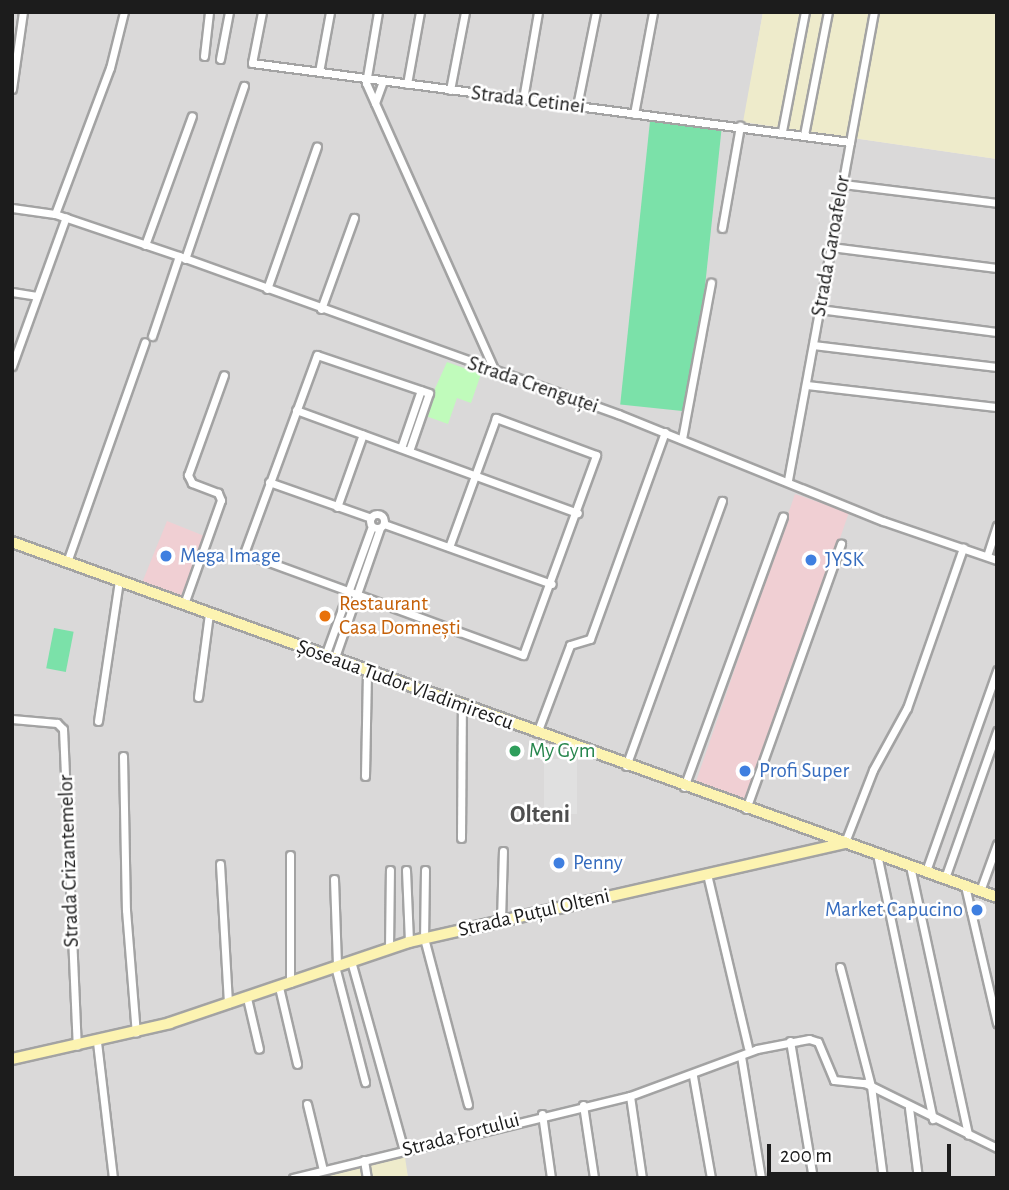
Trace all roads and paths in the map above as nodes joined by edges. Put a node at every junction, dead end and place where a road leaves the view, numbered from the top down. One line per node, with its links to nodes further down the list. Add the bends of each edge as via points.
1 (23, 12): 23 (street)
2 (124, 12): 38 (street, via 110,68)
3 (209, 12): 16 (street)
4 (229, 12): 17 (street)
5 (262, 12): 18 (street, Strada Cetinei, via 252,63)
6 (330, 12): 18 (street)
7 (378, 12): 19 (street)
8 (420, 12): 21 (street)
9 (465, 12): 24 (street)
10 (538, 12): 25 (street)
11 (596, 12): 27 (street)
12 (653, 12): 28 (street)
13 (805, 12): 31 (street)
14 (828, 12): 32 (street)
15 (874, 12): 33 (street, Strada Garoafelor)
16 (204, 56)
17 (220, 59)
18 (319, 72): 19 (street, Strada Cetinei)
19 (366, 79): 20 (street, Strada Cetinei); 26 (street)
20 (383, 81): 21 (street, Strada Cetinei); 26 (street)
21 (407, 84): 24 (street, Strada Cetinei)
22 (244, 86): 44 (street)
23 (12, 89)
24 (450, 90): 25 (street, Strada Cetinei)
25 (523, 99): 27 (street, Strada Cetinei)
26 (375, 103): 56 (street)
27 (577, 106): 28 (street, Strada Cetinei)
28 (635, 114): 30 (street, Strada Cetinei)
29 (192, 116): 42 (street)
30 (740, 127): 31 (street, Strada Cetinei); 41 (street)
31 (782, 131): 32 (street, Strada Cetinei)
32 (804, 135): 33 (street, Strada Cetinei)
33 (850, 142): 35 (street, Strada Garoafelor)
34 (317, 146): 47 (street)
35 (842, 184): 36 (street); 43 (street, Strada Garoafelor)
36 (997, 203)
37 (12, 208): 38 (street, Strada Crenguței)
38 (55, 214): 39 (street, Strada Crenguței)
39 (66, 217): 42 (street, Strada Crenguței); 49 (street)
40 (354, 218): 50 (street)
41 (722, 228)
42 (145, 245): 44 (street, Strada Crenguței)
43 (831, 247): 45 (street); 51 (street, Strada Garoafelor)
44 (182, 258): 47 (street, Strada Crenguței); 81 (street)
45 (997, 268)
46 (711, 283): 63 (street)
47 (267, 289): 50 (street, Strada Crenguței)
48 (12, 292): 49 (street)
49 (37, 296): 54 (street)
50 (321, 309): 56 (street, Strada Crenguței)
51 (819, 309): 52 (street); 53 (street, Strada Garoafelor)
52 (997, 332)
53 (813, 345): 55 (street); 58 (street, Strada Garoafelor)
54 (12, 366)
55 (997, 367)
56 (495, 372): 61 (street, Strada Crenguței)
57 (224, 375): 87 (street, via 188,475 192,483 218,493 221,500)
58 (806, 385): 59 (street); 66 (street, Strada Garoafelor)
59 (997, 407)
60 (296, 410): 62 (street); 64 (street, via 317,355 421,390 429,393); 67 (street)
61 (666, 432): 63 (street, Strada Crenguței); 97 (street, via 590,639 570,645)
62 (363, 434): 64 (street); 69 (street)
63 (682, 439): 66 (street, Strada Crenguței)
64 (405, 449): 65 (street)
65 (475, 475): 70 (street); 70 (street, via 495,420 502,418 596,455); 76 (street)
66 (788, 480): 77 (street, Strada Crenguței, via 883,521)
67 (269, 482): 69 (street); 85 (street, via 246,555)
68 (722, 500): 99 (street)
69 (337, 507): 72 (street)
70 (578, 513): 84 (street)
71 (783, 517): 101 (street)
72 (377, 524): 76 (street); 79 (street); 82 (street)
73 (997, 526): 78 (street)
74 (12, 542): 81 (main road, Șoseaua Tudor Vladimirescu)
75 (841, 543): 102 (street)
76 (449, 547): 84 (street)
77 (963, 548): 78 (street, Strada Crenguței); 104 (street, via 907,708 873,770)
78 (987, 556): 80 (street, Strada Crenguței)
79 (359, 559): 82 (street); 85 (street)
80 (997, 560)
81 (67, 562): 83 (main road, Șoseaua Tudor Vladimirescu)
82 (368, 562): 86 (street)
83 (119, 580): 87 (main road, Șoseaua Tudor Vladimirescu); 95 (street)
84 (552, 584): 86 (street, via 523,655)
85 (348, 593): 86 (street); 89 (street)
86 (356, 596): 89 (street)
87 (184, 604): 88 (main road, Șoseaua Tudor Vladimirescu)
88 (209, 613): 89 (main road, Șoseaua Tudor Vladimirescu); 92 (street)
89 (330, 658): 91 (main road, Șoseaua Tudor Vladimirescu)
90 (997, 670): 114 (street)
91 (367, 672): 93 (main road, Șoseaua Tudor Vladimirescu); 100 (street)
92 (198, 697)
93 (462, 707): 97 (main road, Șoseaua Tudor Vladimirescu); 103 (street)
94 (12, 719): 136 (street, Strada Crizantemelor, via 57,723 63,729)
95 (98, 721)
96 (997, 731): 116 (street)
97 (537, 734): 99 (main road, Șoseaua Tudor Vladimirescu)
98 (123, 756): 133 (street)
99 (625, 766): 101 (main road, Șoseaua Tudor Vladimirescu)
100 (365, 776)
101 (684, 787): 102 (main road, Șoseaua Tudor Vladimirescu)
102 (746, 809): 104 (main road, Șoseaua Tudor Vladimirescu)
103 (461, 838)
104 (845, 842): 107 (main road, Șoseaua Tudor Vladimirescu); 115 (main road, Strada Puțul Olteni)
105 (997, 844): 119 (street)
106 (503, 851): 121 (street)
107 (877, 854): 110 (main road, Șoseaua Tudor Vladimirescu); 151 (street)
108 (290, 855): 128 (street)
109 (220, 864): 131 (street)
110 (910, 866): 114 (main road, Șoseaua Tudor Vladimirescu); 152 (street)
111 (390, 870): 124 (street)
112 (406, 870): 123 (street)
113 (425, 870): 122 (street)
114 (926, 871): 116 (main road, Șoseaua Tudor Vladimirescu)
115 (707, 874): 121 (main road, Strada Puțul Olteni); 137 (street)
116 (945, 878): 118 (main road, Șoseaua Tudor Vladimirescu)
117 (334, 879): 126 (street)
118 (965, 886): 119 (main road, Șoseaua Tudor Vladimirescu); 132 (street)
119 (980, 891): 120 (main road, Șoseaua Tudor Vladimirescu)
120 (997, 897)
121 (501, 921): 122 (main road, Strada Puțul Olteni)
122 (424, 938): 123 (main road, Strada Puțul Olteni); 147 (street)
123 (409, 942): 124 (main road, Strada Puțul Olteni)
124 (389, 948): 125 (main road, Strada Puțul Olteni)
125 (351, 961): 126 (main road, Strada Puțul Olteni); 154 (street)
126 (336, 966): 128 (main road, Strada Puțul Olteni); 143 (street)
127 (840, 967): 144 (street)
128 (290, 983): 129 (main road, Strada Puțul Olteni)
129 (279, 987): 130 (main road, Strada Puțul Olteni); 141 (street)
130 (247, 998): 131 (main road, Strada Puțul Olteni); 138 (street)
131 (228, 1004): 133 (main road, Strada Puțul Olteni)
132 (997, 1023)
133 (136, 1032): 135 (main road, Strada Puțul Olteni)
134 (790, 1041): 139 (street, Strada Fortului); 144 (street, via 818,1042 830,1077); 165 (street)
135 (97, 1042): 136 (main road, Strada Puțul Olteni); 157 (street)
136 (77, 1046): 140 (main road, Strada Puțul Olteni)
137 (748, 1048)
138 (259, 1049)
139 (741, 1056): 142 (street, Strada Fortului); 164 (street)
140 (12, 1059)
141 (297, 1064)
142 (693, 1076): 145 (street, Strada Fortului); 163 (street)
143 (365, 1082)
144 (871, 1086): 149 (street); 166 (street)
145 (630, 1096): 148 (street, Strada Fortului); 162 (street)
146 (307, 1104): 156 (street)
147 (468, 1104)
148 (583, 1105): 150 (street, Strada Fortului); 161 (street)
149 (909, 1108): 151 (street); 167 (street)
150 (542, 1114): 154 (street, Strada Fortului); 160 (street)
151 (933, 1119): 152 (street)
152 (968, 1135): 153 (street)
153 (997, 1148)
154 (404, 1151): 155 (street, Strada Fortului)
155 (364, 1160): 156 (street, Strada Fortului); 159 (street)
156 (323, 1170): 158 (street, Strada Fortului)
157 (113, 1178)
158 (293, 1178)
159 (367, 1178)
160 (551, 1178)
161 (594, 1178)
162 (642, 1178)
163 (710, 1178)
164 (761, 1178)
165 (813, 1178)
166 (883, 1178)
167 (918, 1178)

